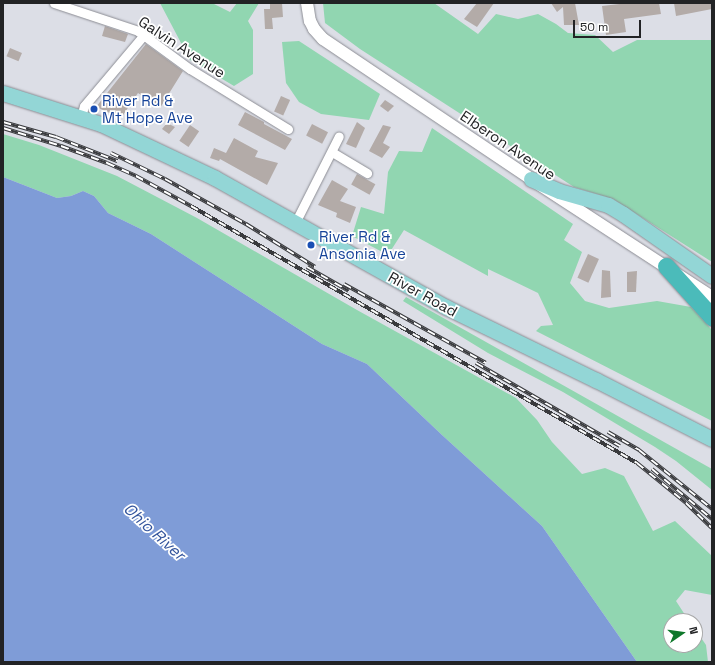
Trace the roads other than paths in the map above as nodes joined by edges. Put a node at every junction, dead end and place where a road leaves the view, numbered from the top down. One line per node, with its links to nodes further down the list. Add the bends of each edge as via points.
1 (54, 3): 3 (street, Galvin Avenue, via 138,31)
2 (308, 3): 10 (street, Elberon Avenue, via 310,21 323,39)
3 (143, 36): 5 (street, via 84,106); 6 (street, Galvin Avenue, via 190,69)
4 (3, 93): 5 (main road, River Road)
5 (80, 117): 11 (main road, River Road, via 101,124 215,178)
6 (288, 129)
7 (339, 136): 8 (street)
8 (332, 152): 9 (street); 11 (street)
9 (368, 173)
10 (531, 179): 12 (street, Elberon Avenue); 13 (main road, via 558,191 608,205)
11 (295, 222): 16 (main road, River Road, via 484,327)
12 (666, 266): 14 (street, Elberon Avenue); 15 (highway)
13 (712, 276)
14 (712, 296)
15 (712, 317)
16 (712, 439)

